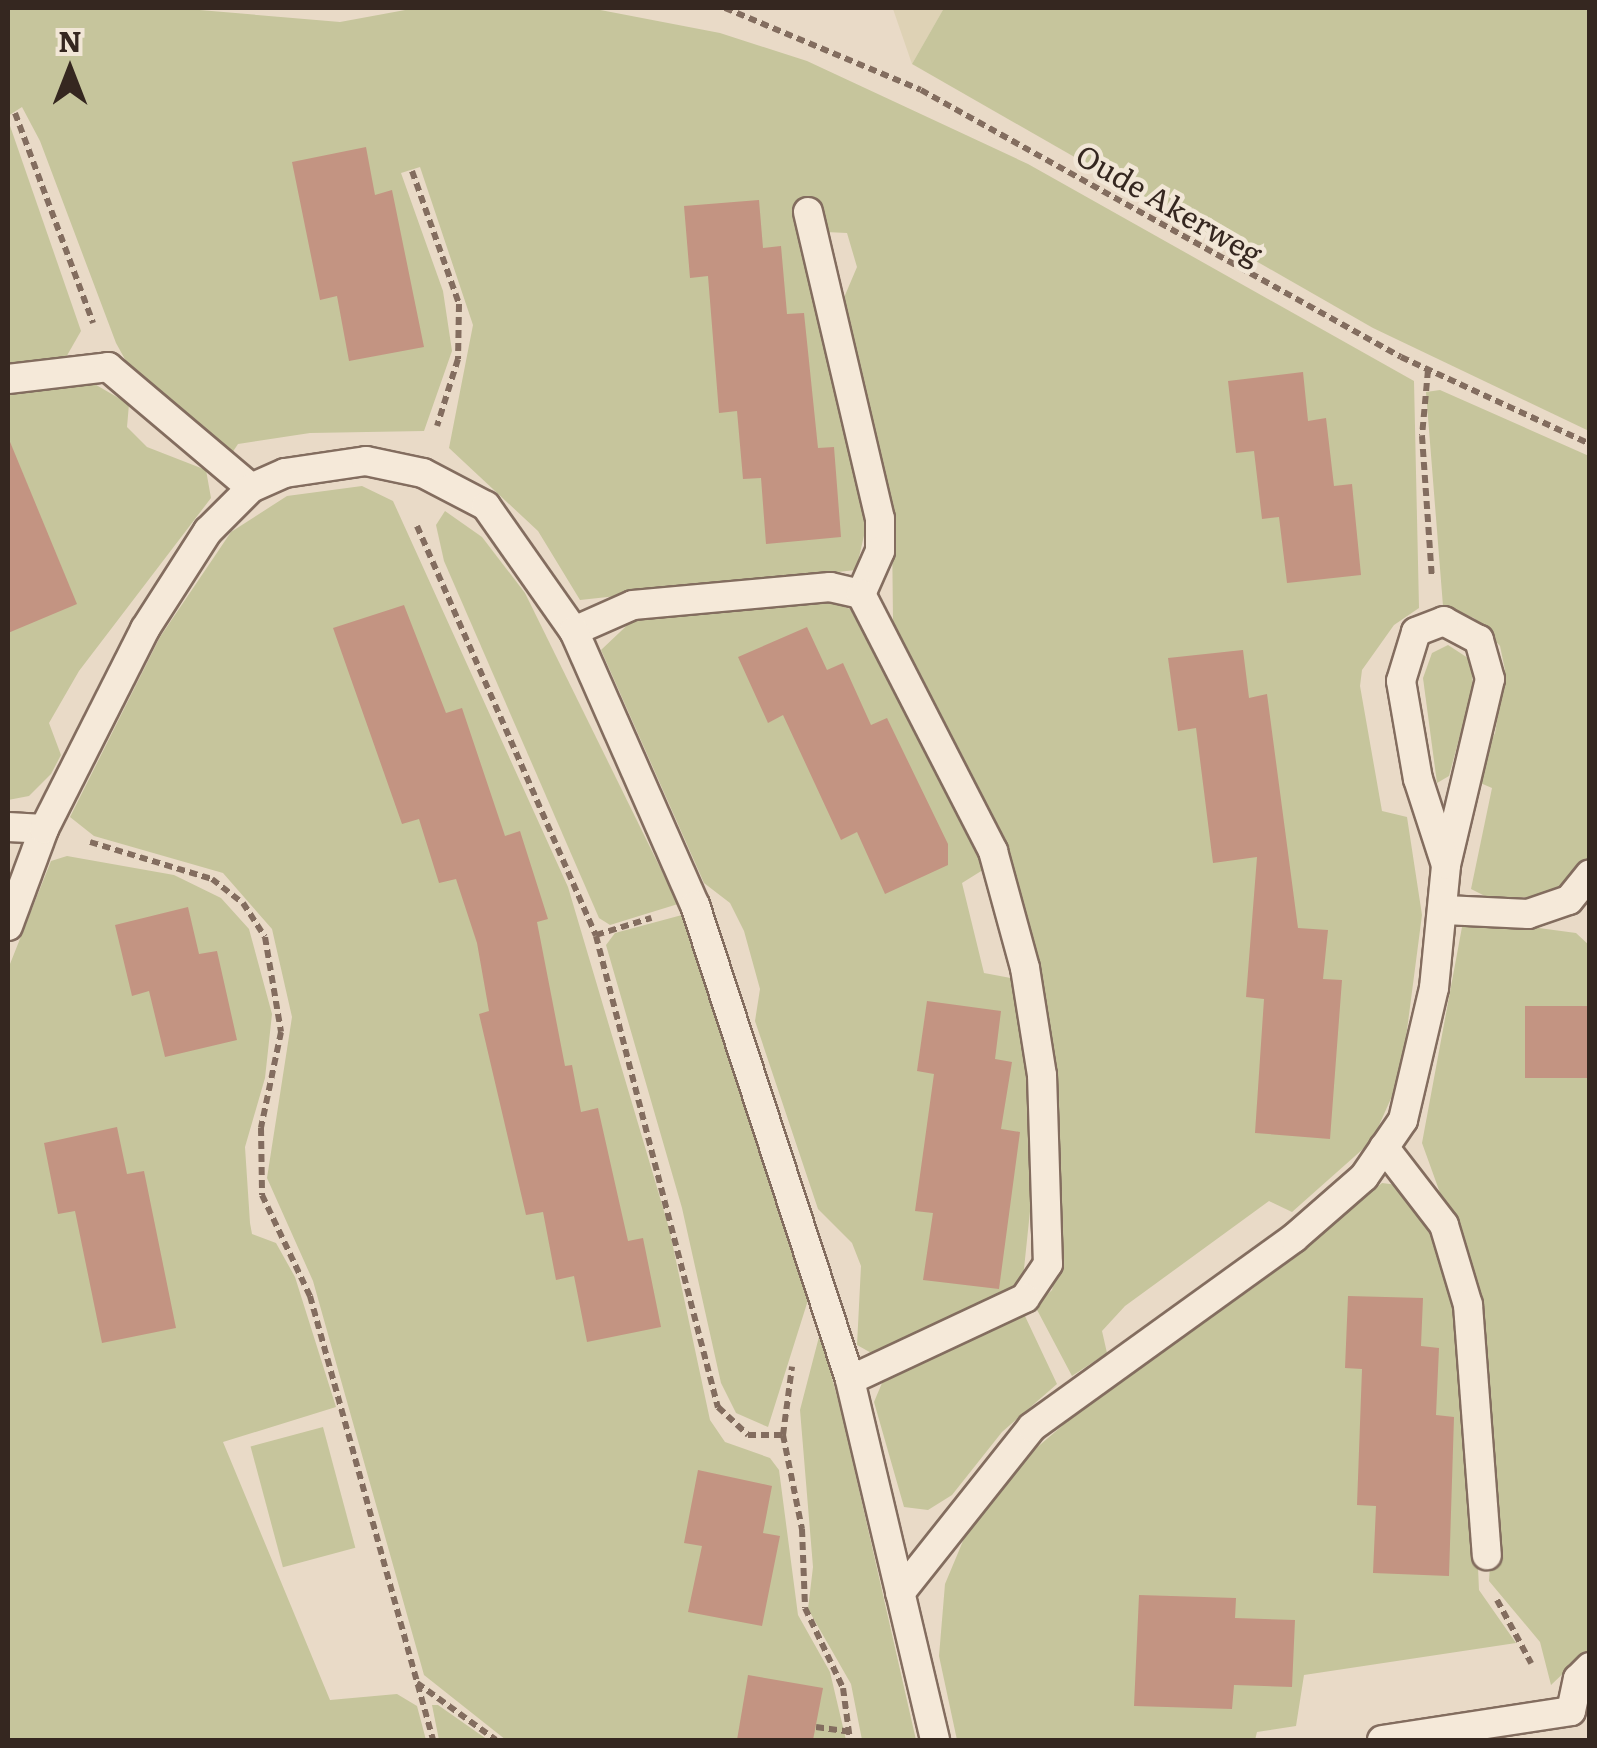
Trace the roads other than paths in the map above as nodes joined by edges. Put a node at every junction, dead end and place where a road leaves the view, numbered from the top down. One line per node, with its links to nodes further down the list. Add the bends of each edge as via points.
1 (808, 212): 4 (lane, via 880,519 880,551)
2 (8, 378): 3 (lane, via 108,367)
3 (252, 488): 5 (lane, via 331,463 423,473 486,506); 7 (lane, via 208,531 145,629)
4 (862, 594): 5 (lane, via 830,587 633,604); 13 (lane, via 972,798 1011,906 1042,1075 1048,1264 1025,1298)
5 (574, 631): 13 (lane, via 696,905)
6 (8, 827): 7 (lane)
7 (44, 829): 11 (lane)
8 (1446, 866): 8 (lane, via 1418,779 1401,681 1416,632 1434,622 1472,632 1490,679); 10 (lane)
9 (1590, 874): 10 (lane, via 1569,900 1528,914)
10 (1445, 910): 12 (lane, via 1419,1062 1403,1120)
11 (8, 926)
12 (1384, 1147): 14 (lane, via 1444,1225 1468,1305); 15 (lane, via 1364,1176 1294,1238 1032,1428)
13 (850, 1380): 15 (lane)
14 (1488, 1554)
15 (900, 1593): 17 (lane)
16 (1590, 1667): 18 (lane, via 1578,1680 1572,1711)
17 (935, 1740)
18 (1382, 1740)

